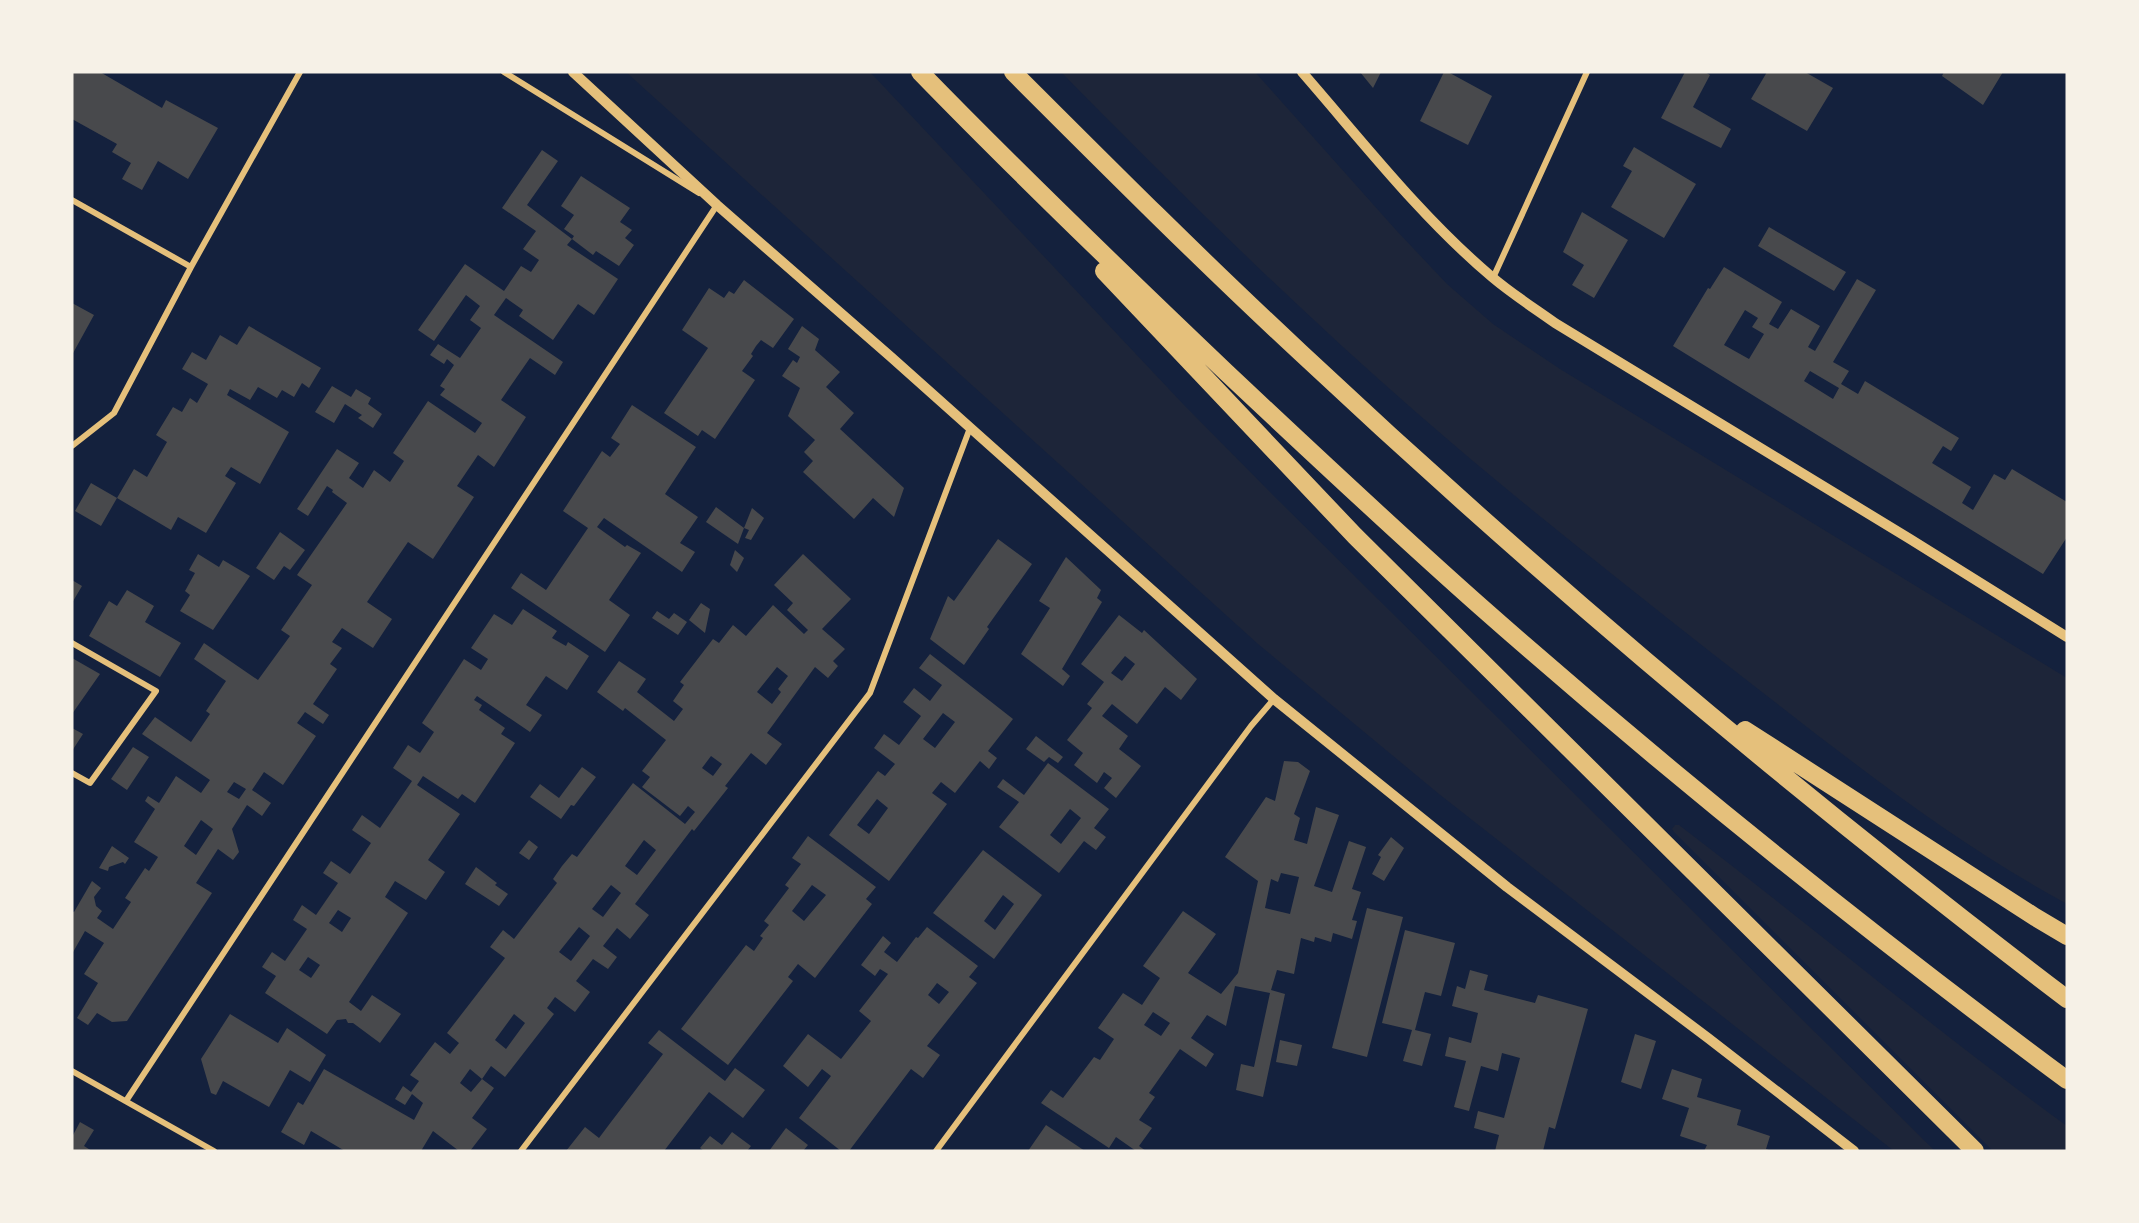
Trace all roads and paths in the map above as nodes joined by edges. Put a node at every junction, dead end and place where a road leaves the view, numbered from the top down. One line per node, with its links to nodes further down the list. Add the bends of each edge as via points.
1 (300, 72): 11 (street)
2 (504, 72): 10 (street)
3 (573, 72): 10 (street)
4 (920, 72): 8 (highway)
5 (1013, 72): 17 (highway, via 1302,354 1495,530)
6 (1302, 72): 12 (street, via 1434,221)
7 (1587, 72): 12 (street)
8 (949, 102): 23 (highway, via 1289,432 1482,608 1819,889); 29 (highway, via 1355,536)
9 (72, 200): 11 (street)
10 (717, 205): 13 (street); 24 (street)
11 (191, 267): 14 (street, via 114,413)
12 (1493, 278): 15 (street, via 1555,323)
13 (970, 428): 18 (street); 26 (street, via 870,693)
14 (72, 446)
15 (2067, 638)
16 (72, 643): 19 (street, via 156,691 90,783)
17 (1683, 690): 20 (highway); 21 (highway, via 1787,778)
18 (1274, 699): 27 (street); 28 (street, via 1508,887)
19 (72, 773)
20 (2067, 936)
21 (2067, 999)
22 (72, 1071): 24 (street)
23 (2067, 1080)
24 (126, 1101): 25 (street)
25 (214, 1151)
26 (521, 1151)
27 (936, 1151)
28 (1854, 1151)
29 (1975, 1151)

